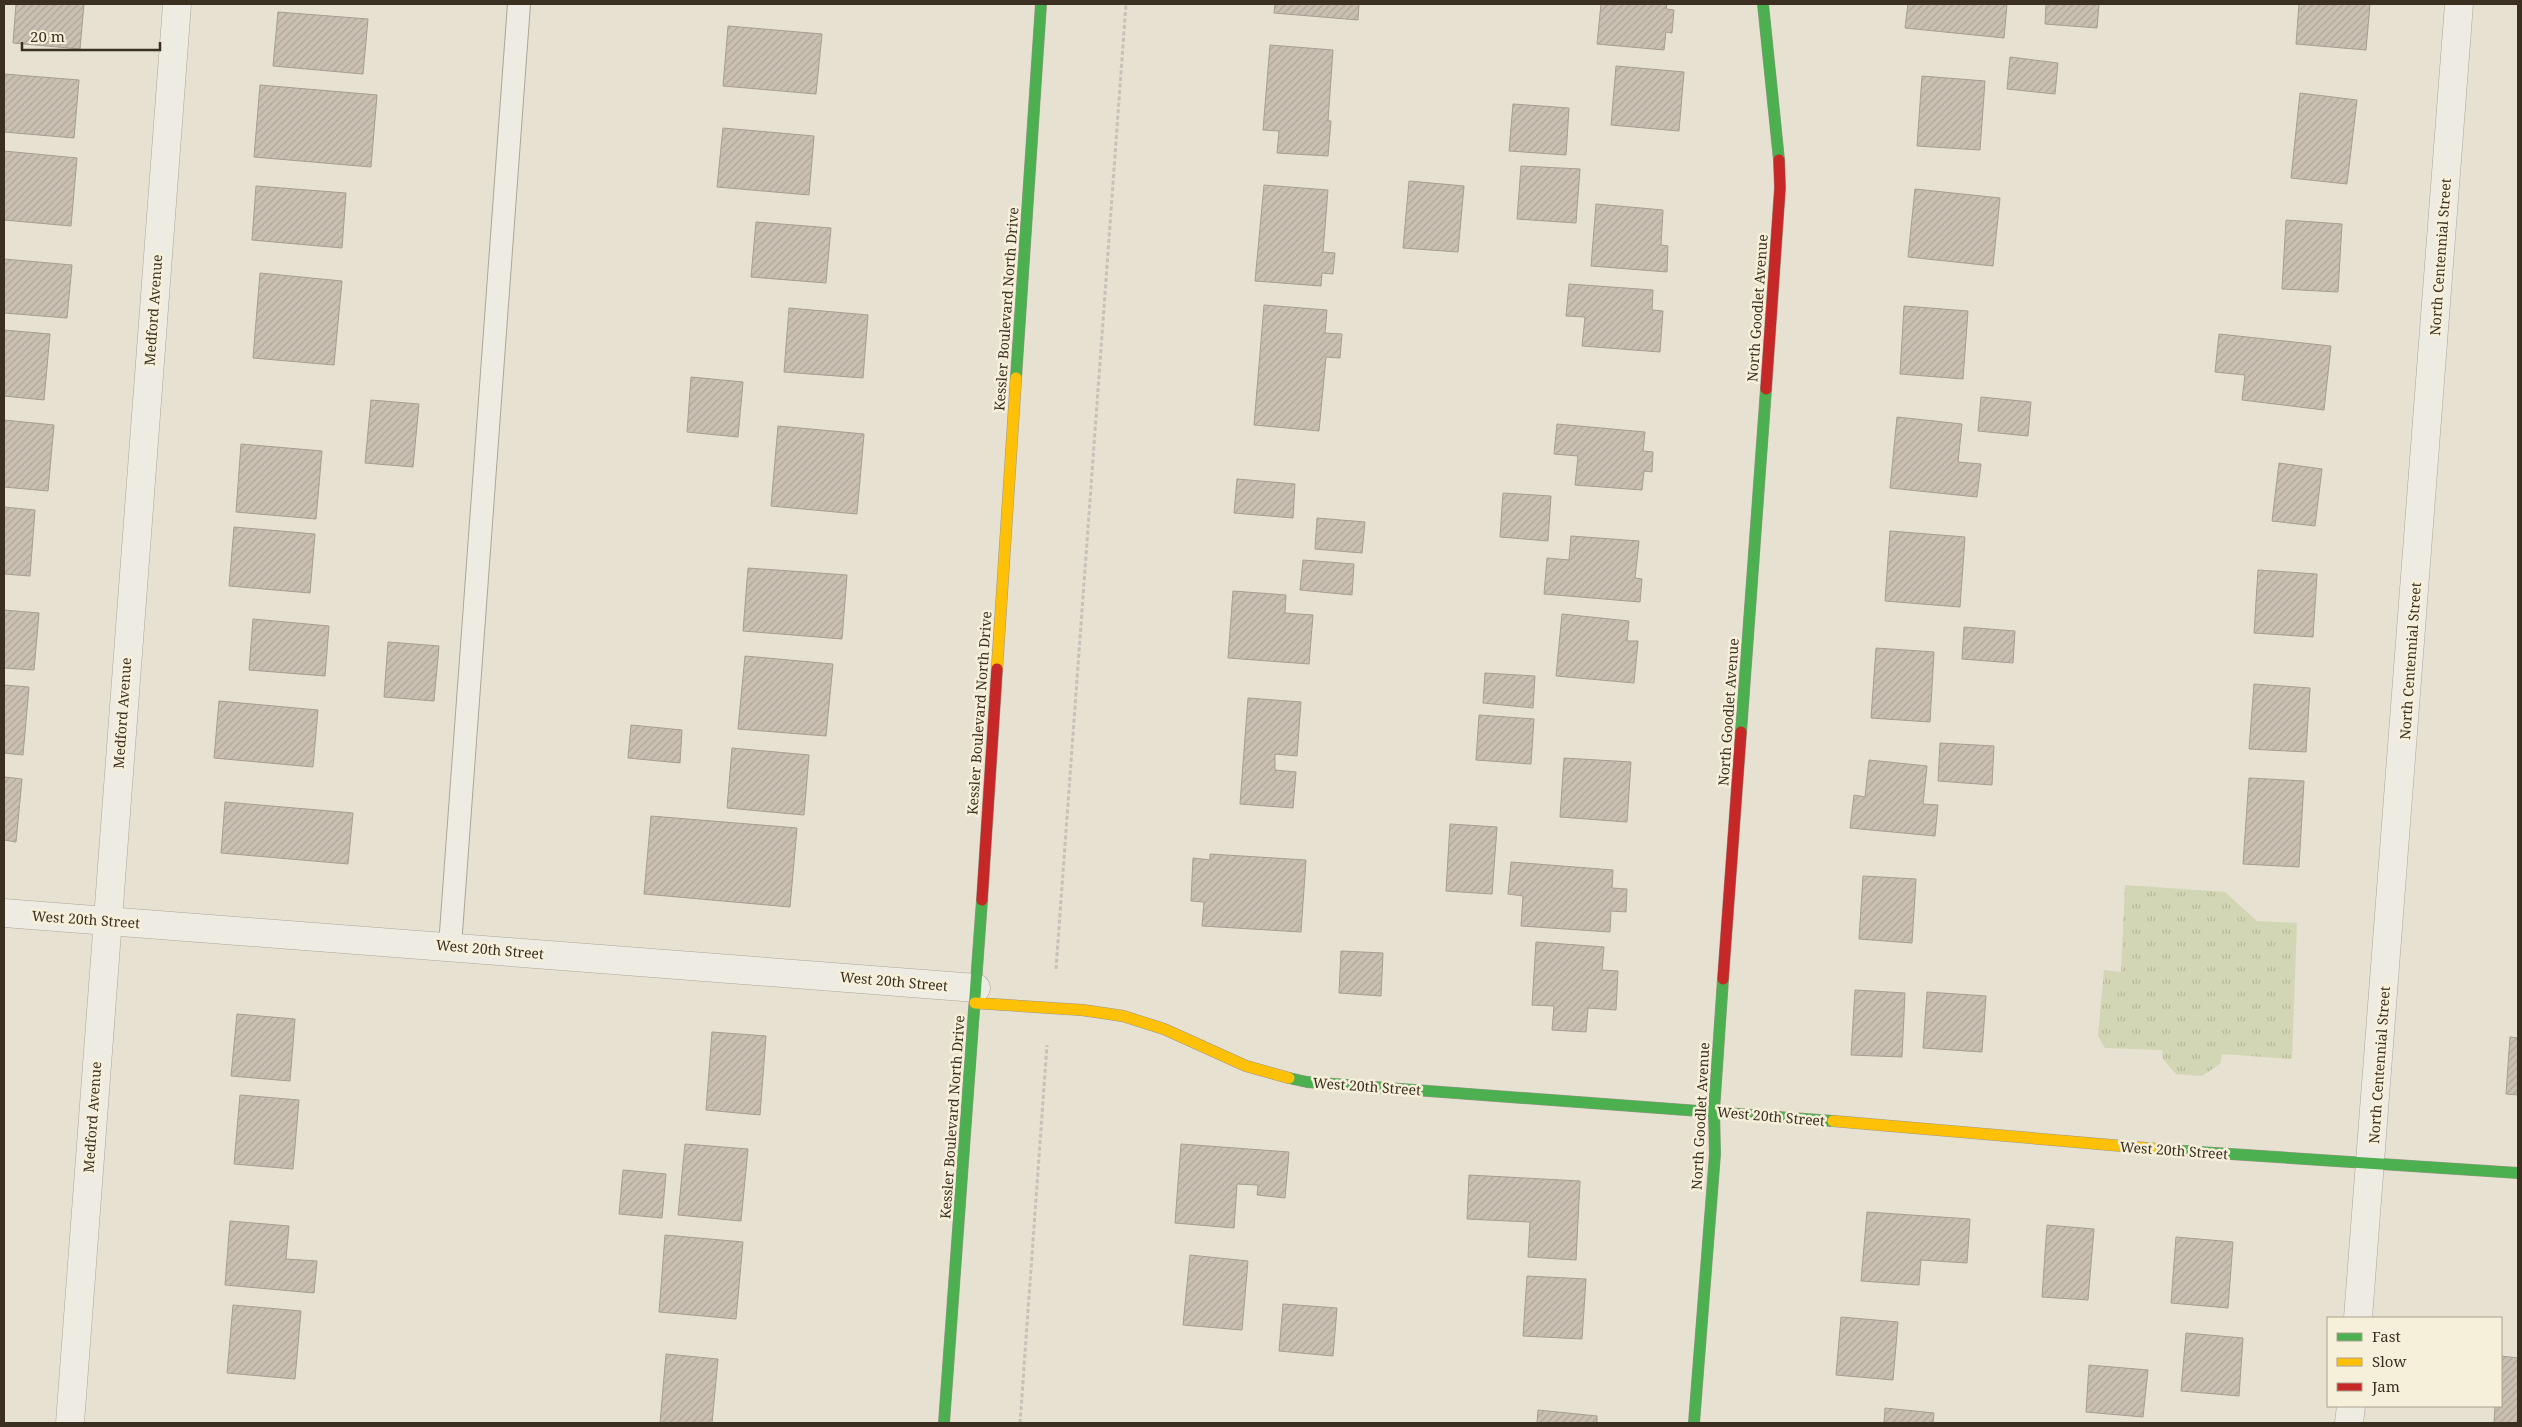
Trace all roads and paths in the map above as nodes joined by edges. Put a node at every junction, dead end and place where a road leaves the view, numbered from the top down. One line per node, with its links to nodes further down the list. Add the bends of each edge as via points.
1 (177, 4): 8 (street, Medford Avenue)
2 (519, 4): 9 (lane)
3 (1041, 4): 10 (street, Kessler Boulevard North Drive)
4 (1126, 4): 11 (path, via 1059,951)
5 (1762, 4): 12 (street, North Goodlet Avenue, via 1778,140 1780,188)
6 (2460, 4): 13 (street, North Centennial Street)
7 (4, 913): 8 (street, West 20th Street)
8 (106, 921): 9 (street, West 20th Street); 17 (street, Medford Avenue)
9 (450, 946): 10 (street, West 20th Street)
10 (976, 996): 11 (street, West 20th Street); 18 (street, Kessler Boulevard North Drive)
11 (1050, 1009): 12 (street, West 20th Street, via 1141,1021 1227,1059 1307,1082); 19 (path)
12 (1714, 1111): 13 (street, West 20th Street, via 2102,1145); 20 (street, North Goodlet Avenue, via 1715,1154)
13 (2371, 1163): 14 (street, West 20th Street); 15 (street, North Centennial Street)
14 (2518, 1174)
15 (2358, 1317)
16 (2351, 1407): 21 (street)
17 (70, 1423)
18 (944, 1423)
19 (1020, 1423)
20 (1694, 1423)
21 (2349, 1423)

